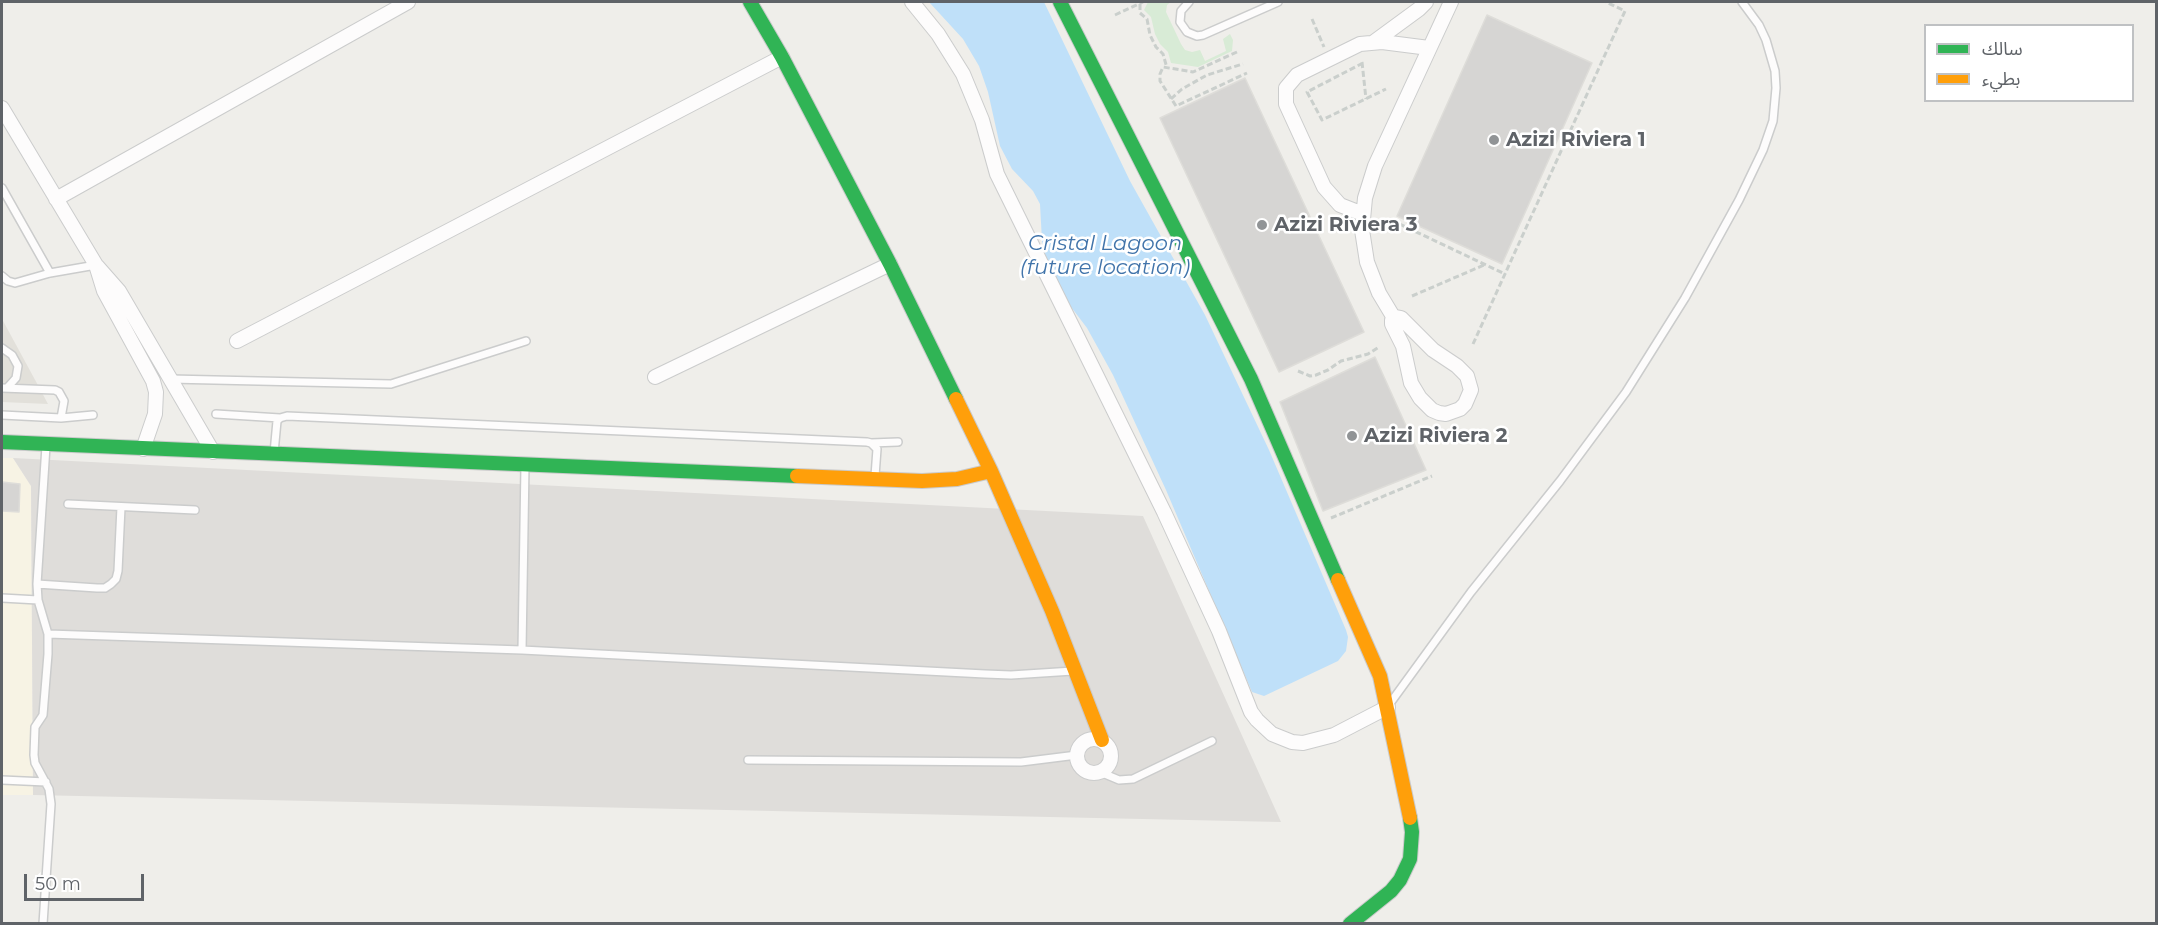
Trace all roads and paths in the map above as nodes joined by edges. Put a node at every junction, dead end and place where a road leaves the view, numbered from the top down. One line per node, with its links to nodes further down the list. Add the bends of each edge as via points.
1 (408, 2): 29 (street)
2 (750, 2): 18 (street)
3 (912, 2): 75 (street, via 963,74 982,120 997,174 1164,512 1251,712 1272,734 1303,743 1334,735)
4 (1060, 2): 68 (street, via 1228,330)
5 (1189, 2): 6 (lane, via 1181,11 1180,22 1187,32 1197,36)
6 (1278, 2)
7 (1426, 2): 14 (street)
8 (1450, 2): 16 (street)
9 (1606, 2): 36 (path, via 1625,11)
10 (1742, 2): 75 (lane, via 1766,40 1776,88 1773,121 1739,200 1685,298 1626,392 1471,592)
11 (1142, 3): 12 (path); 22 (path, via 1140,12 1147,19 1153,41)
12 (1115, 15)
13 (1312, 19): 15 (path)
14 (1374, 42): 16 (street); 30 (street, via 1353,47 1297,75 1285,93 1286,104 1324,187 1340,205)
15 (1325, 48)
16 (1429, 48): 30 (street, via 1375,166)
17 (1237, 52): 22 (path, via 1193,72)
18 (782, 57): 32 (street); 40 (street)
19 (1362, 57): 20 (path)
20 (1362, 63): 26 (path); 26 (path, via 1307,92 1322,120)
21 (1243, 64): 25 (path, via 1207,75)
22 (1168, 68): 25 (path, via 1163,68 1160,77)
23 (1247, 72): 25 (path, via 1176,106)
24 (1386, 89): 26 (path)
25 (1171, 99)
26 (1366, 99)
27 (2, 108): 29 (street)
28 (2, 188): 35 (lane)
29 (56, 199): 34 (street)
30 (1363, 214): 39 (street, via 1367,262)
31 (1391, 220): 33 (path)
32 (890, 264): 46 (street); 62 (street)
33 (1484, 264): 36 (path); 38 (path)
34 (96, 265): 35 (lane); 47 (street, via 119,291); 58 (street, via 104,291 148,369 156,392 155,414)
35 (50, 273): 37 (lane, via 15,283)
36 (1505, 274): 42 (path)
37 (2, 276)
38 (1412, 296)
39 (1394, 318): 39 (street, via 1392,324 1403,346 1411,383 1420,398 1439,413 1460,409 1471,390 1467,376 1401,318)
40 (237, 341)
41 (526, 341): 47 (lane, via 391,384)
42 (1473, 344)
43 (1379, 347): 45 (path, via 1316,375)
44 (2, 348): 48 (lane, via 18,366 16,378)
45 (1298, 371)
46 (655, 377)
47 (170, 379): 59 (street)
48 (4, 388): 52 (lane, via 60,392 64,401)
49 (216, 414): 53 (lane)
50 (2, 415): 52 (lane)
51 (93, 415): 52 (lane)
52 (61, 418)
53 (280, 418): 57 (lane); 60 (lane)
54 (2, 442): 56 (street)
55 (898, 442): 57 (lane)
56 (46, 443): 58 (street); 69 (lane)
57 (871, 443): 64 (lane, via 877,449)
58 (143, 449): 59 (street)
59 (213, 452): 60 (street)
60 (274, 454): 61 (street)
61 (525, 465): 64 (street); 73 (lane)
62 (991, 471): 64 (street, via 939,481); 74 (street)
63 (1432, 476): 68 (path)
64 (875, 479)
65 (68, 504): 66 (lane)
66 (121, 507): 67 (lane); 69 (lane, via 116,579 111,585 97,588)
67 (195, 510)
68 (1315, 525): 75 (street, via 1380,676)
69 (37, 584): 71 (lane)
70 (2, 598): 71 (lane)
71 (38, 600): 72 (lane)
72 (48, 634): 73 (lane); 82 (lane, via 43,715 35,727 34,755)
73 (522, 650): 74 (lane, via 985,674)
74 (1076, 670): 76 (street)
75 (1388, 707): 84 (street, via 1410,814 1410,859 1391,891)
76 (1102, 740): 78 (street, via 1089,740); 80 (street, via 1112,757)
77 (1212, 741): 80 (lane, via 1133,779 1119,780)
78 (1077, 755): 79 (lane, via 1021,762); 80 (street, via 1082,768)
79 (747, 760)
80 (1100, 772)
81 (2, 780): 82 (lane)
82 (46, 782): 83 (lane, via 51,804)
83 (43, 924)
84 (1350, 924)

